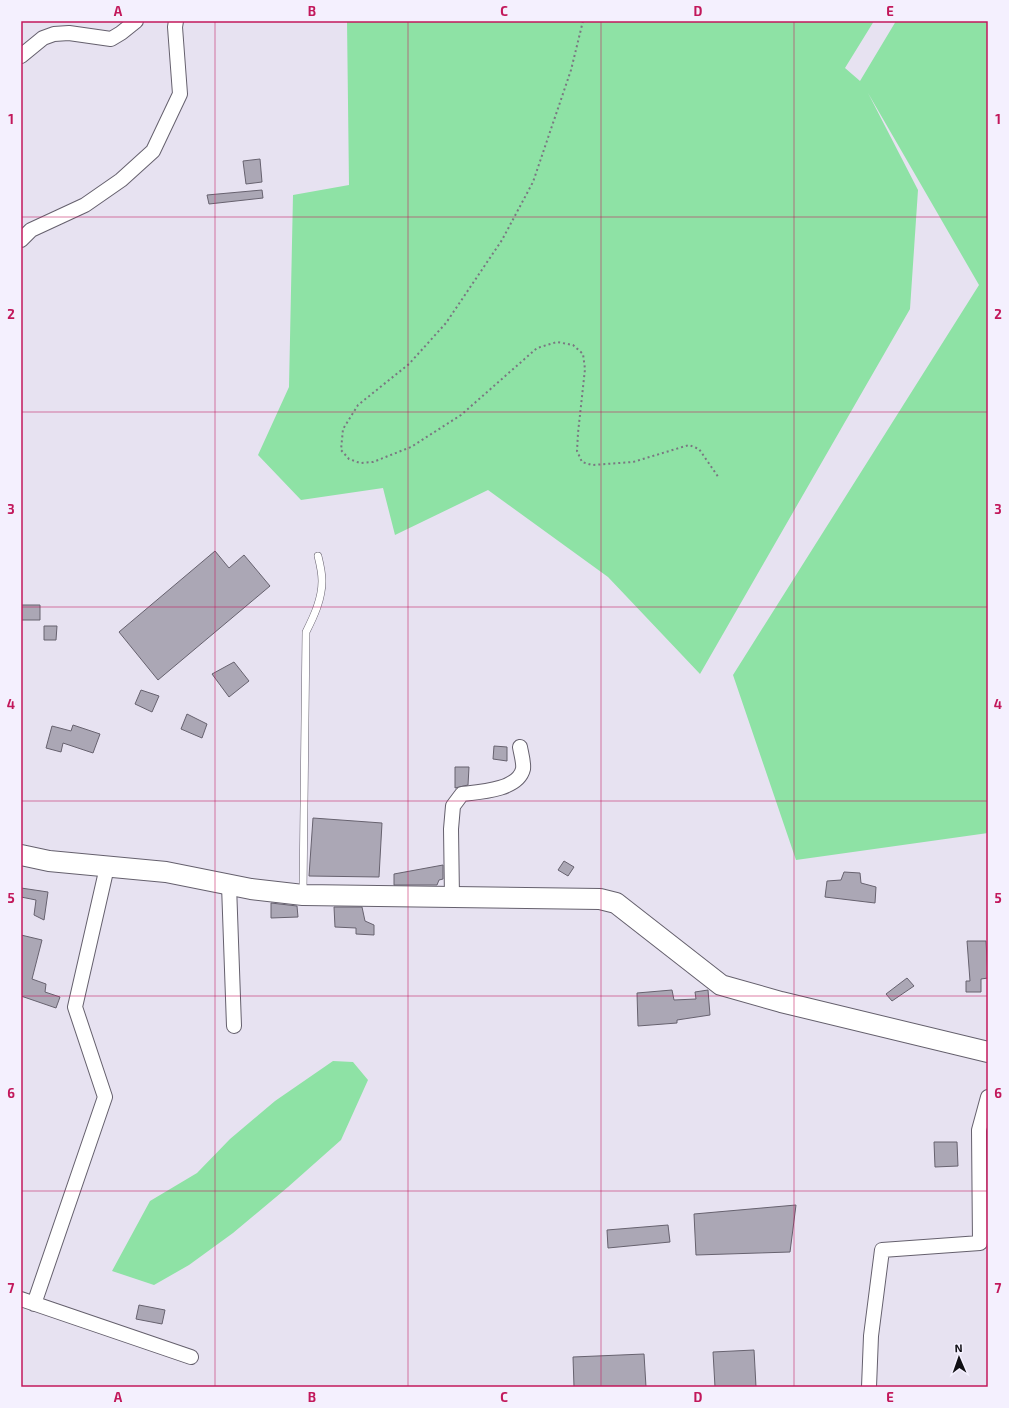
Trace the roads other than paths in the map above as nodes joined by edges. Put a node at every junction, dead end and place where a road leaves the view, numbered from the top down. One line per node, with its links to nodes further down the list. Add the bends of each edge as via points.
1 (136, 21): 3 (street, via 111,38 69,33 54,34 43,38)
2 (176, 21): 4 (street, via 180,94 153,151 121,180 85,205 31,230)
3 (21, 56)
4 (21, 240)
5 (318, 556): 10 (lane, via 322,581 316,608 306,632)
6 (520, 747): 11 (street, via 523,768 516,780 492,790 462,794 453,806 450,829)
7 (21, 855): 8 (street, via 49,861)
8 (107, 866): 9 (street, via 166,872); 15 (street, via 75,1007 105,1098)
9 (229, 885): 10 (street); 12 (street)
10 (303, 895): 11 (street)
11 (452, 897): 13 (street, via 606,900 616,903 721,985)
12 (234, 1026)
13 (988, 1052)
14 (988, 1097): 17 (street, via 979,1130 980,1243 882,1250 871,1336)
15 (28, 1302): 16 (street)
16 (191, 1356)
17 (868, 1387)

